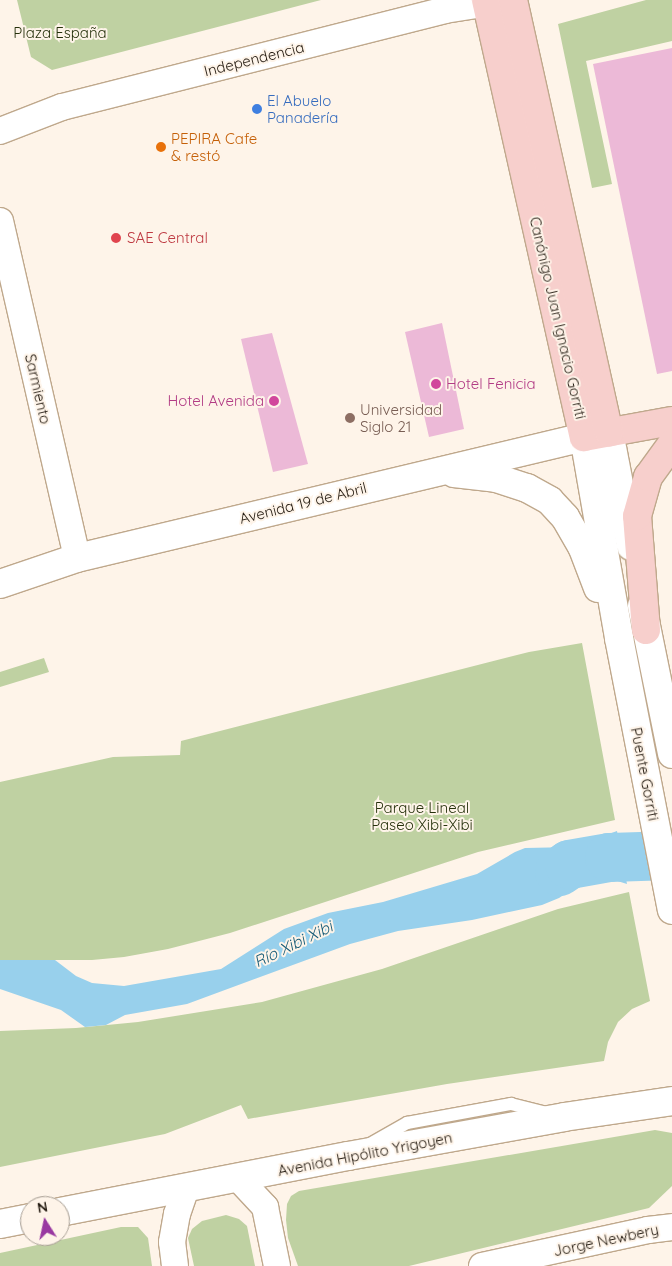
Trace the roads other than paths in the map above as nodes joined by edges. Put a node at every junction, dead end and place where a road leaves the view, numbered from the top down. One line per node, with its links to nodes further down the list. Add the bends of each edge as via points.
1 (499, 1): 2 (street, Independencia, via 445,10 62,108); 5 (main road, Canónigo Juan Ignacio Gorriti)
2 (0, 131)
3 (0, 221): 8 (street, Sarmiento)
4 (672, 421): 5 (main road)
5 (597, 434): 7 (main road, Avenida 19 de Abril); 10 (main road, Canónigo Juan Ignacio Gorriti); 11 (main road, Canónigo Juan Ignacio Gorriti)
6 (672, 444): 10 (main road, via 648,477 637,516)
7 (436, 470): 8 (main road, Avenida 19 de Abril); 11 (main road, via 496,478 527,488 550,501 565,517 582,546)
8 (77, 558): 9 (main road, Avenida 19 de Abril)
9 (0, 584)
10 (646, 630): 12 (main road, Puente Gorriti)
11 (619, 638): 13 (main road, Puente Gorriti)
12 (672, 754)
13 (672, 910)
14 (672, 1101): 15 (main road, Avenida Hipólito Yrigoyen, via 564,1117)
15 (238, 1178): 16 (main road, Avenida Hipólito Yrigoyen); 22 (street, via 265,1207)
16 (186, 1188): 17 (main road, Avenida Hipólito Yrigoyen); 21 (street, via 172,1242)
17 (70, 1210)
18 (20, 1220): 19 (main road)
19 (0, 1224)
20 (672, 1227): 23 (street, Jorge Newbery)
21 (176, 1266)
22 (278, 1266)
23 (482, 1266)

